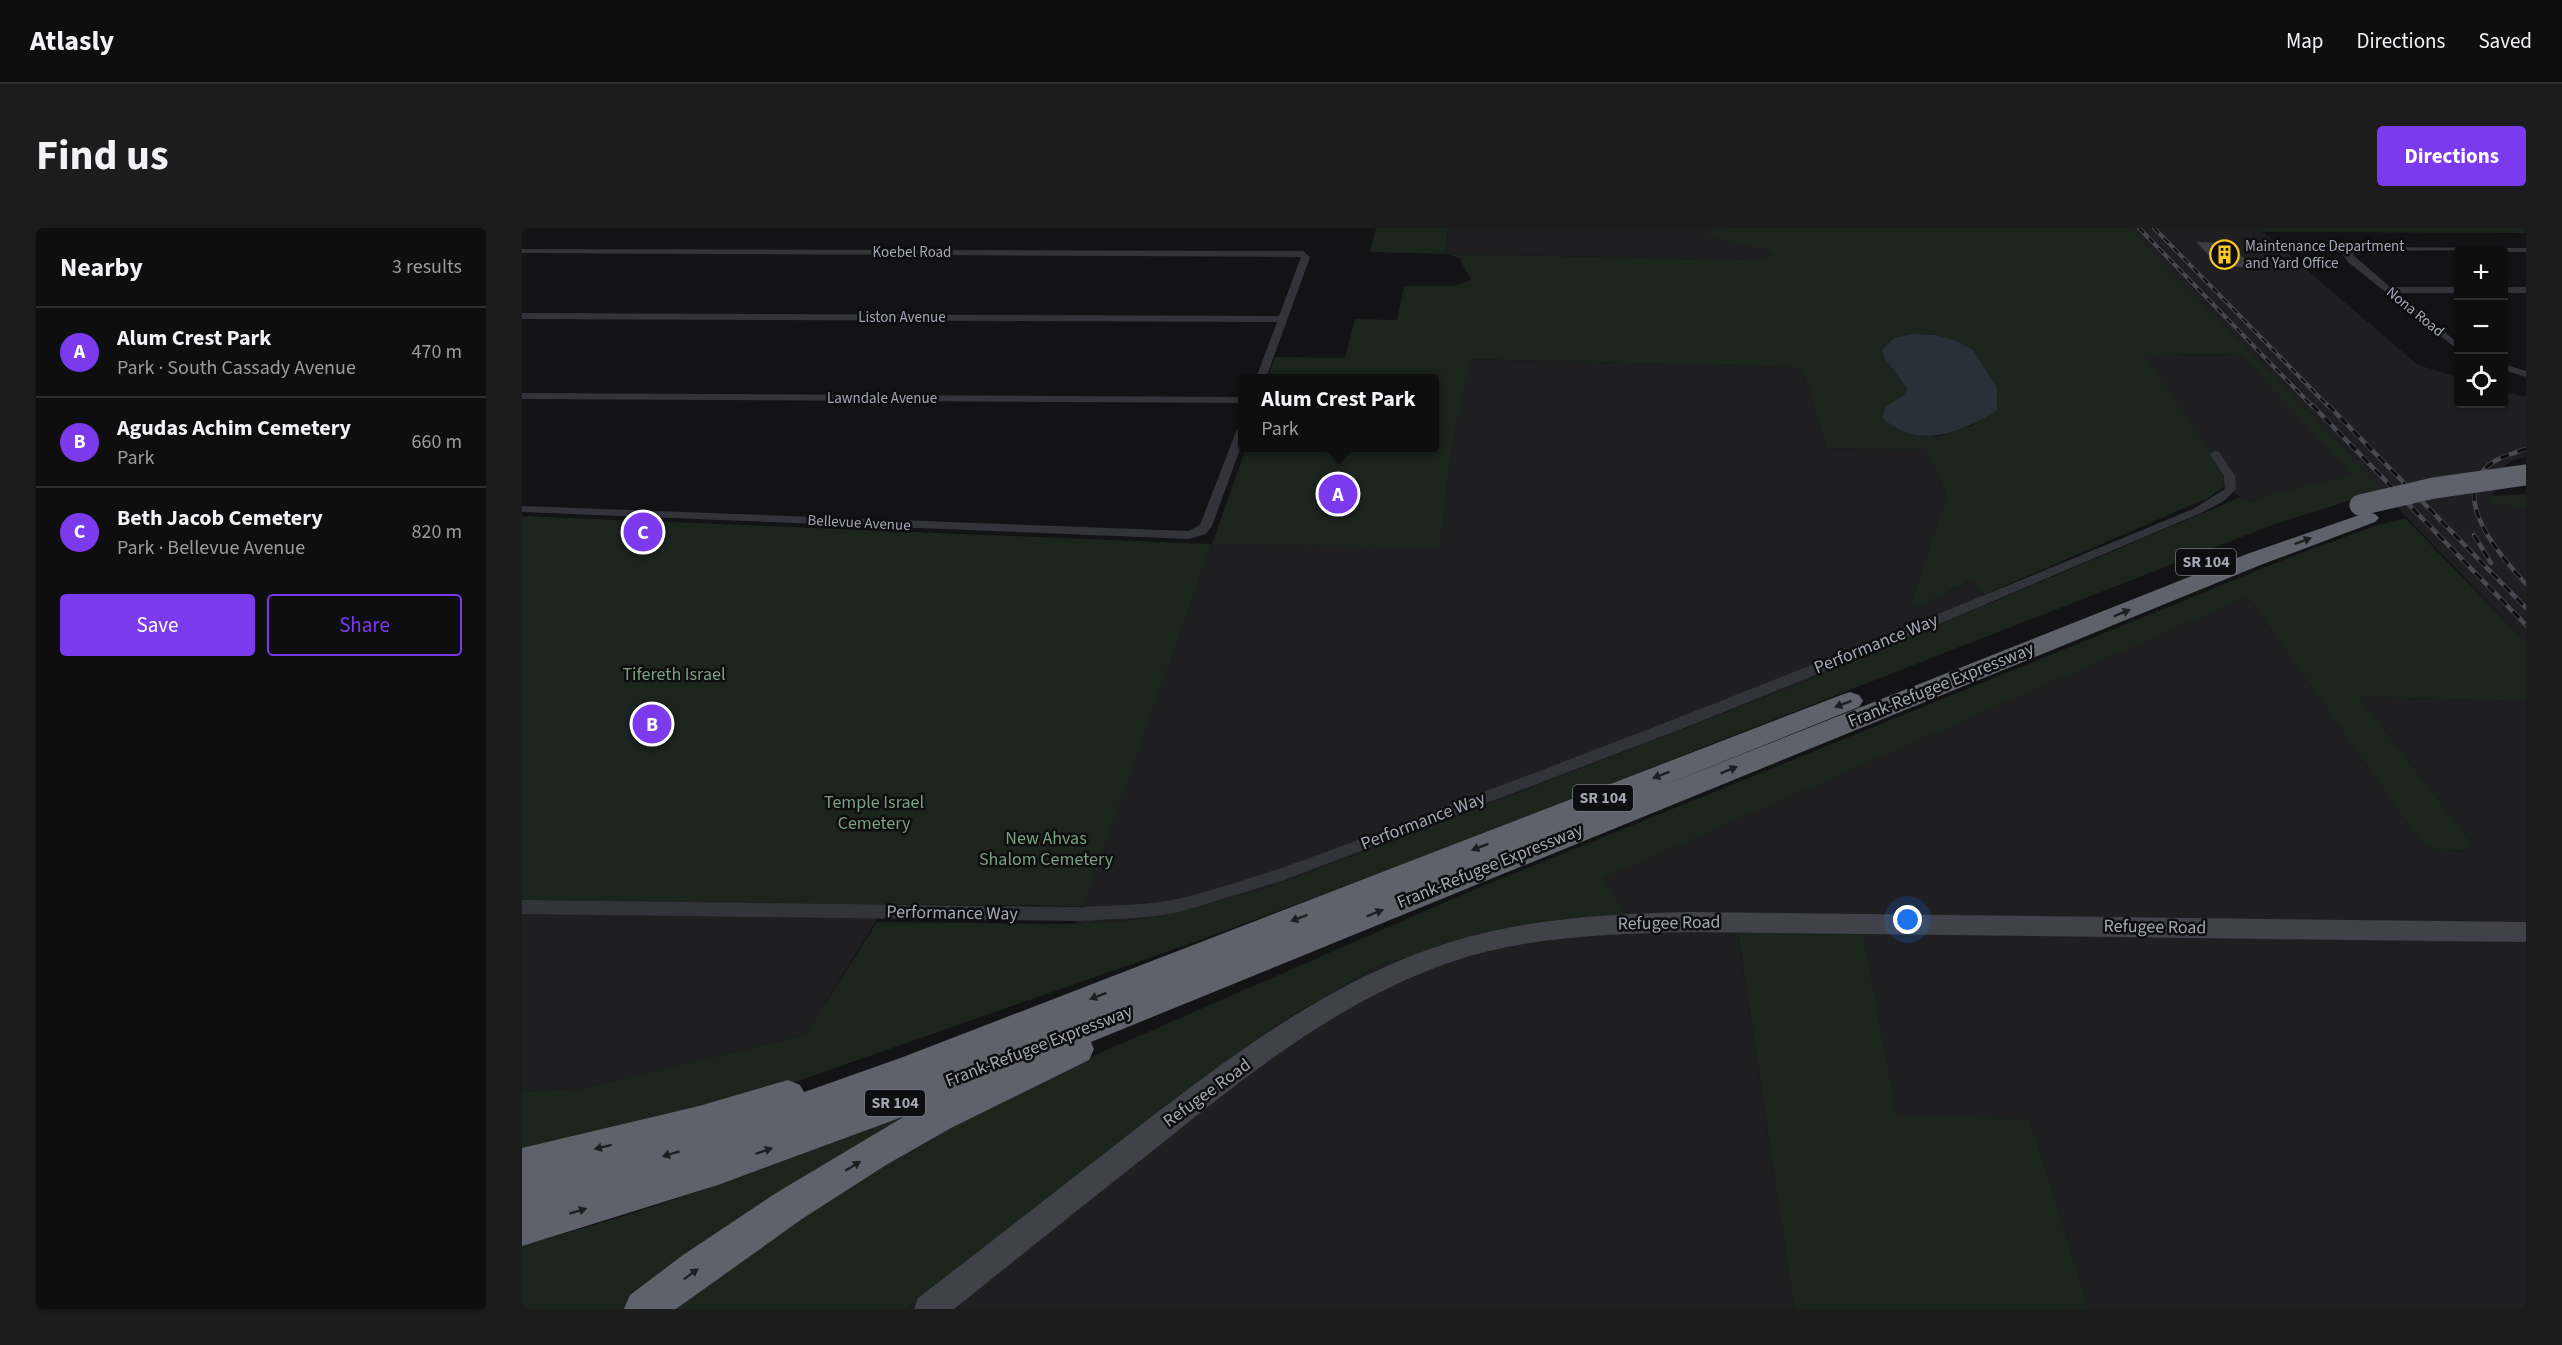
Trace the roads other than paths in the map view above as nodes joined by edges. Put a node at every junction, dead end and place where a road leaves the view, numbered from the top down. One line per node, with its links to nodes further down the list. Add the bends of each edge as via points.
1 (2526, 250): 3 (street, Nona Road, via 2348,252 2351,260)
2 (522, 251): 8 (street, Koebel Road, via 1303,254 1306,257)
3 (2388, 290): 4 (street); 9 (street, Nona Road)
4 (2454, 290)
5 (2508, 290): 6 (street)
6 (2526, 290)
7 (522, 316): 8 (street, Liston Avenue)
8 (1283, 319): 11 (street)
9 (2454, 344)
10 (2508, 369): 12 (street)
11 (1262, 374)
12 (2526, 374)
13 (522, 396): 14 (street, Lawndale Avenue)
14 (1238, 400)
15 (1238, 440): 19 (street, Bellevue Avenue, via 1206,526 1196,534)
16 (2215, 454): 21 (street, Performance Way, via 2231,475 2233,485 2229,494 2197,511 1671,727 1278,875 1180,905 1081,914)
17 (2526, 475): 20 (highway, Frank-Refugee Expressway / SR 104, bridge, via 2434,488)
18 (2526, 486): 20 (highway, Frank-Refugee Expressway / SR 104)
19 (522, 508)
20 (2364, 512): 23 (highway, Frank-Refugee Expressway / SR 104, one-way to 20); 24 (highway, Frank-Refugee Expressway / SR 104, one-way to 24, via 2258,542)
21 (522, 907)
22 (2526, 932): 29 (main road, Refugee Road, via 1700,922 1595,925 1481,944 1382,980 1281,1039 1195,1101)
23 (1262, 958): 27 (highway, Frank-Refugee Expressway / SR 104, one-way to 23, via 832,1128); 28 (highway, one-way to 23, via 789,1206 873,1153 1000,1086 1200,995)
24 (963, 1049): 25 (highway, one-way to 25, via 894,1063 699,1123); 26 (highway, Frank-Refugee Expressway / SR 104, one-way to 26, via 761,1124)
25 (522, 1166)
26 (522, 1197)
27 (522, 1227)
28 (644, 1309)
29 (929, 1309)

